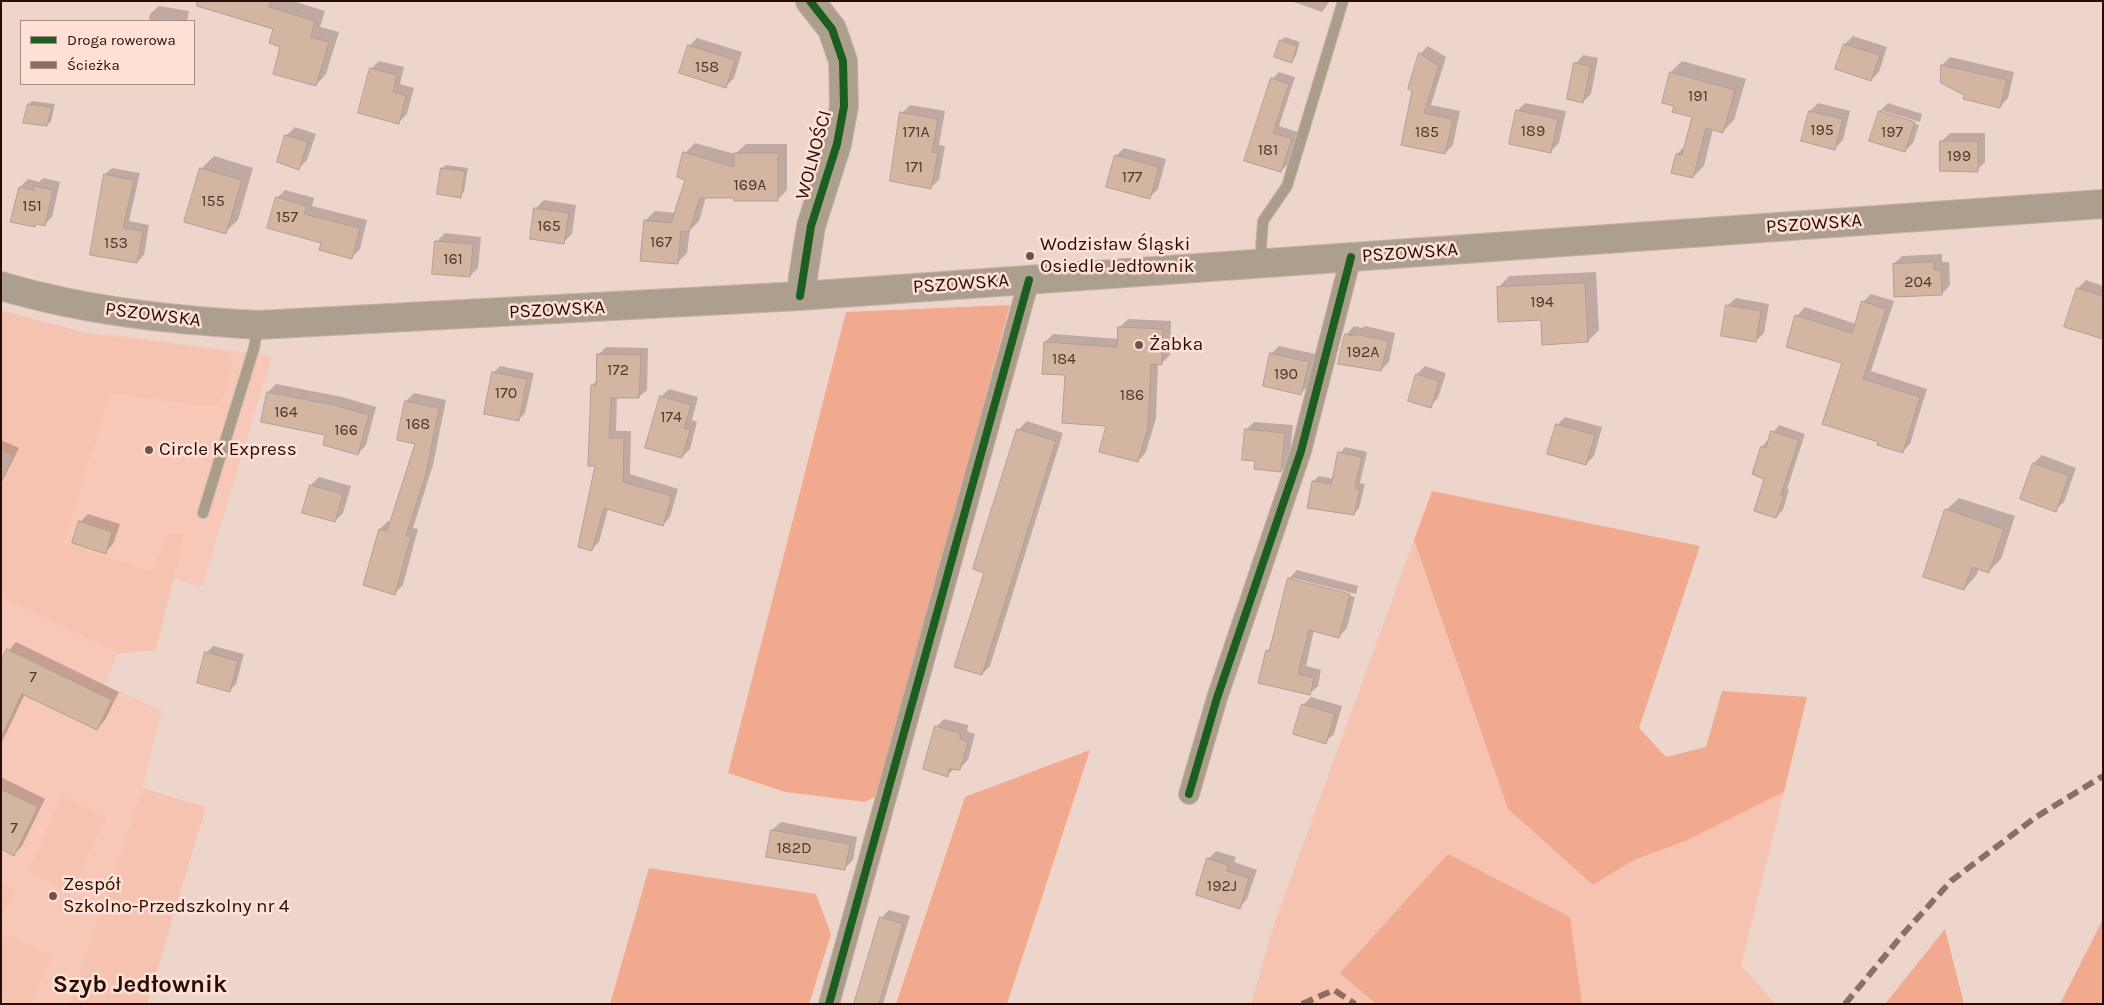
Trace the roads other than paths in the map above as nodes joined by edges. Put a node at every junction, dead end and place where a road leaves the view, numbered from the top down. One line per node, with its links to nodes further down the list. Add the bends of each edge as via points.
1 (810, 1): 8 (main road, WOLNOŚCI, via 832,29 843,61 844,106 837,144 811,226)
2 (1343, 1): 5 (lane, via 1287,186 1263,220)
3 (2103, 204): 4 (main road, PSZOWSKA)
4 (1351, 257): 5 (main road, PSZOWSKA); 11 (street, via 1301,451)
5 (1260, 263): 6 (main road, PSZOWSKA)
6 (1029, 280): 8 (main road, PSZOWSKA); 12 (street)
7 (1, 286): 9 (main road, PSZOWSKA, via 72,304 188,321)
8 (800, 296): 9 (main road, PSZOWSKA)
9 (258, 325): 10 (lane, via 254,348)
10 (203, 513)
11 (1188, 794)
12 (829, 1004)

